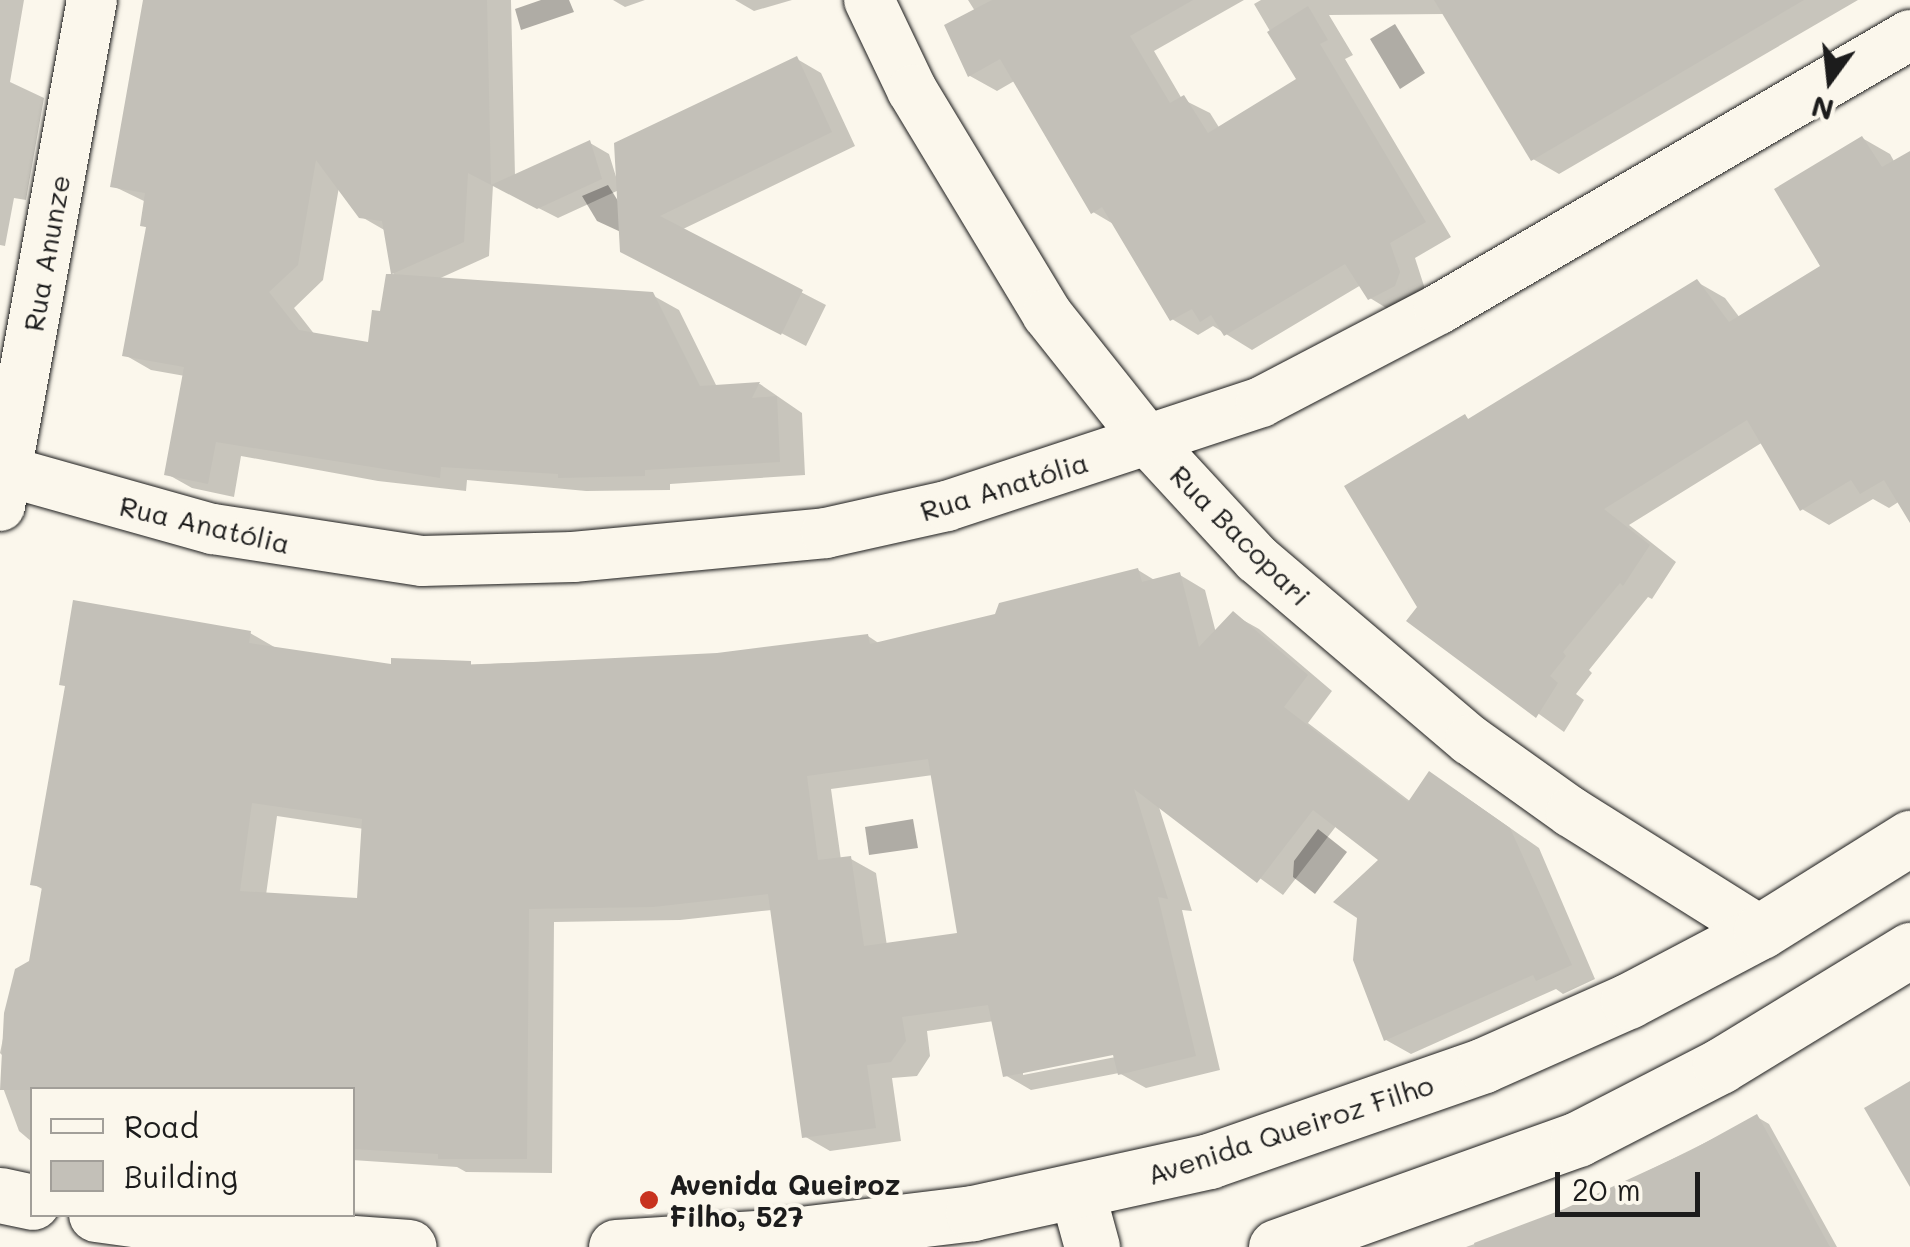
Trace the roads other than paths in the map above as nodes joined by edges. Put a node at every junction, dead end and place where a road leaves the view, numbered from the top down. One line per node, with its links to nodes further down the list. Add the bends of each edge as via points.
1 (92, 0): 5 (street, Rua Anunze)
2 (869, 0): 4 (street, Rua Bacopari, via 977,205 1047,314)
3 (1910, 35): 4 (street, Rua Anatólia, via 1438,310 1261,402)
4 (1148, 441): 5 (street, Rua Anatólia, via 947,506 826,533 482,563 214,530); 7 (street, Rua Bacopari, via 1257,559 1470,740)
5 (3, 488)
6 (1910, 838): 7 (main road, Avenida Queiroz Filho)
7 (1761, 931): 9 (main road, Avenida Queiroz Filho, via 1628,1001 1484,1065 1209,1161)
8 (1910, 950): 16 (main road, via 1720,1066 1578,1138)
9 (1077, 1192): 14 (main road, Avenida Queiroz Filho, via 862,1228); 15 (main road)
10 (0, 1196): 11 (main road)
11 (30, 1202)
12 (118, 1217): 13 (main road)
13 (409, 1247)
14 (616, 1247)
15 (1092, 1247)
16 (1276, 1247)

